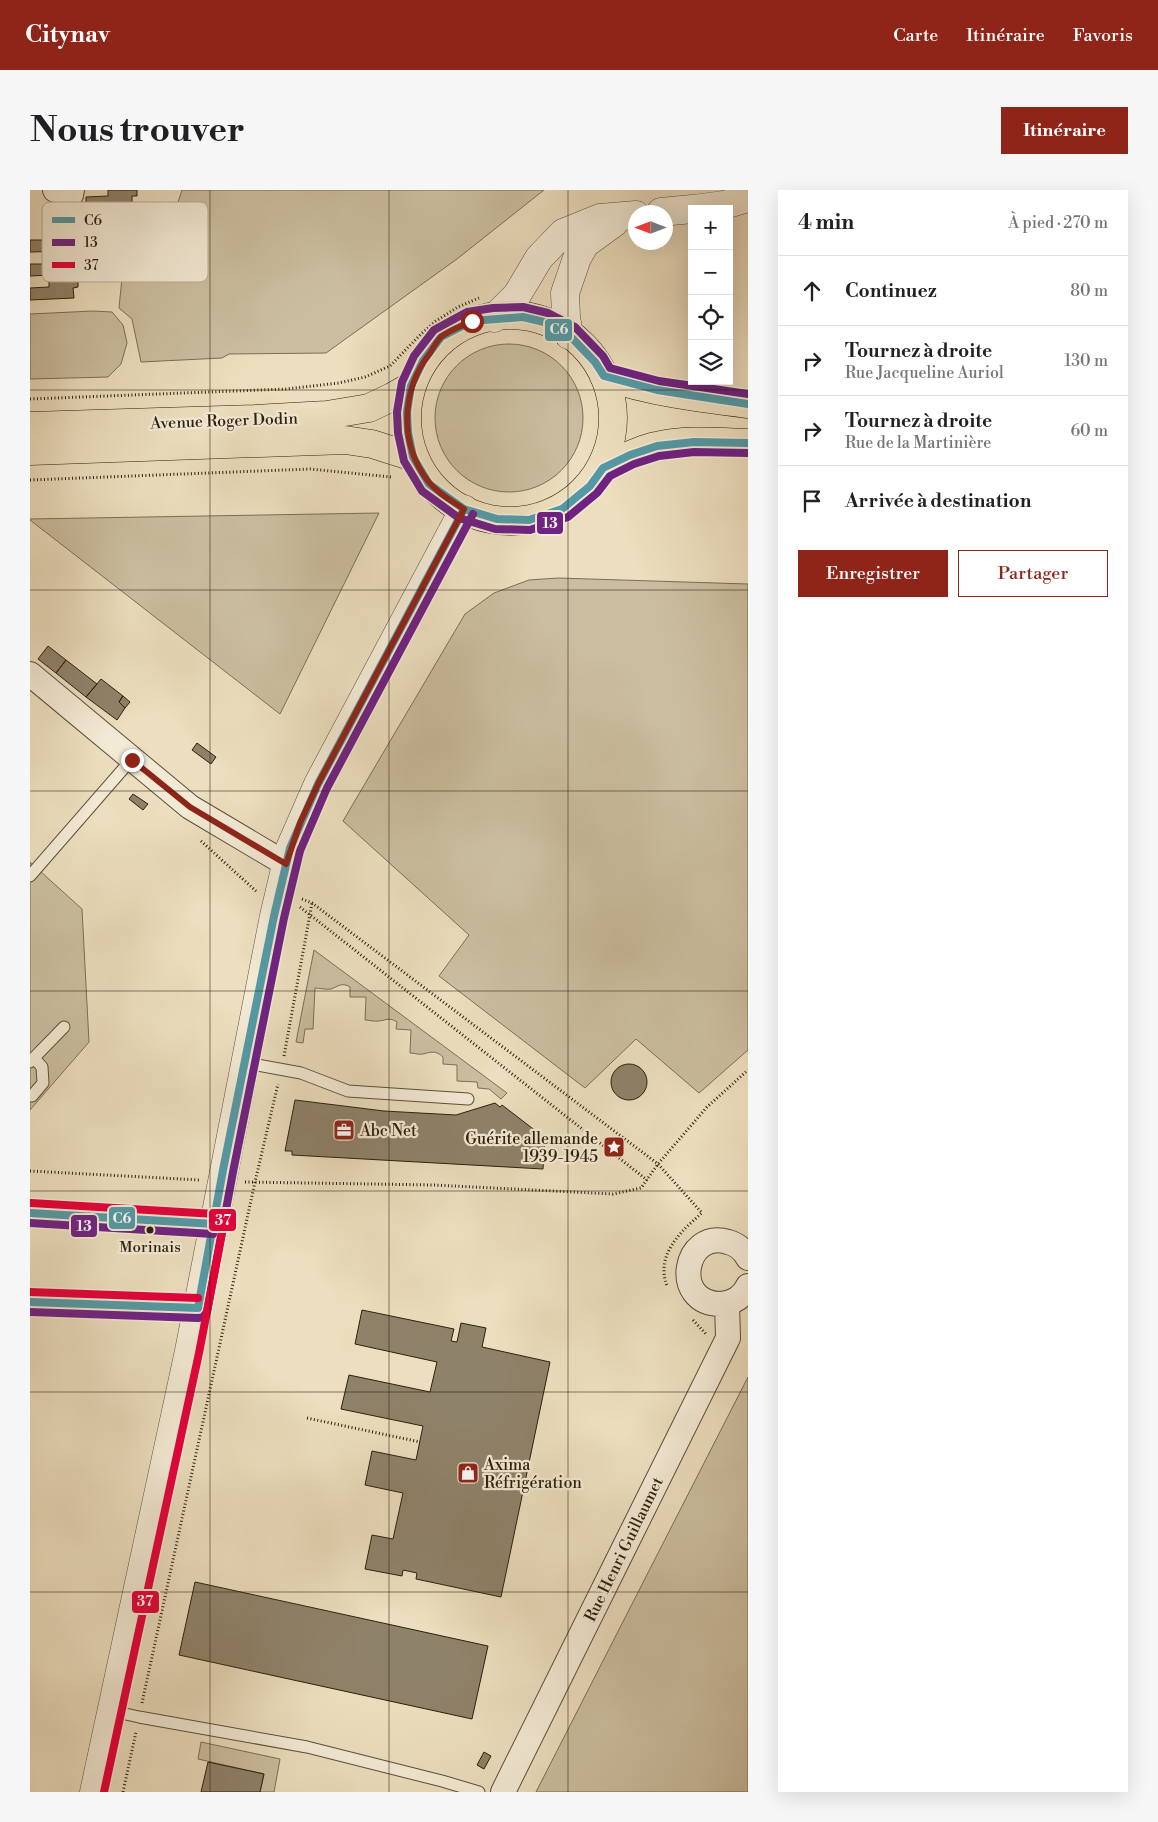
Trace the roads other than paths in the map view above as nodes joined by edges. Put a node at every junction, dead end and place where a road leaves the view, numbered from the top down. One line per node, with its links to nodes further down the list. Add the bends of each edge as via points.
1 (55, 190): 2 (street, via 71,195)
2 (72, 190)
3 (748, 198): 4 (street)
4 (724, 205)
5 (688, 209): 6 (street)
6 (673, 211)
7 (628, 216): 9 (street, via 600,218 563,233 539,258 516,295)
8 (628, 217): 10 (street, via 585,244 577,258 565,293)
9 (488, 308): 10 (main road, via 544,322); 12 (main road, via 472,321 441,337)
10 (569, 334): 11 (main road)
11 (604, 376): 13 (main road, via 671,393); 17 (main road, via 612,424)
12 (411, 386): 14 (main road, Avenue Roger Dodin, via 369,408 327,415); 18 (main road, via 408,422)
13 (748, 404)
14 (30, 426)
15 (748, 443): 17 (main road, via 694,442 657,446)
16 (30, 451): 18 (main road, Avenue Roger Dodin, via 345,440 372,444)
17 (603, 468): 19 (main road, Avenue Roger Dodin, via 590,486 562,508 529,520 497,519)
18 (413, 475): 19 (main road, Avenue Roger Dodin)
19 (464, 509): 22 (street, via 318,784)
20 (30, 674): 21 (street)
21 (132, 760): 22 (street, via 190,807); 23 (lane)
22 (286, 864): 26 (street)
23 (30, 876)
24 (64, 1027): 25 (lane)
25 (32, 1060): 27 (lane, via 42,1067 43,1083)
26 (246, 1063): 28 (lane, via 301,1073 348,1091); 30 (street)
27 (30, 1096)
28 (468, 1099)
29 (30, 1213): 30 (street)
30 (214, 1224): 35 (street)
31 (748, 1258): 34 (street, via 734,1243 723,1240 706,1243 689,1261 687,1272 694,1292 712,1304)
32 (748, 1286): 34 (street, via 737,1299)
33 (30, 1302): 35 (lane)
34 (727, 1304): 39 (street, Rue Henri Guillaumet, via 728,1338)
35 (198, 1308): 36 (street)
36 (112, 1711): 37 (street); 38 (lane, via 307,1747)
37 (94, 1792)
38 (479, 1792)
39 (504, 1792)

